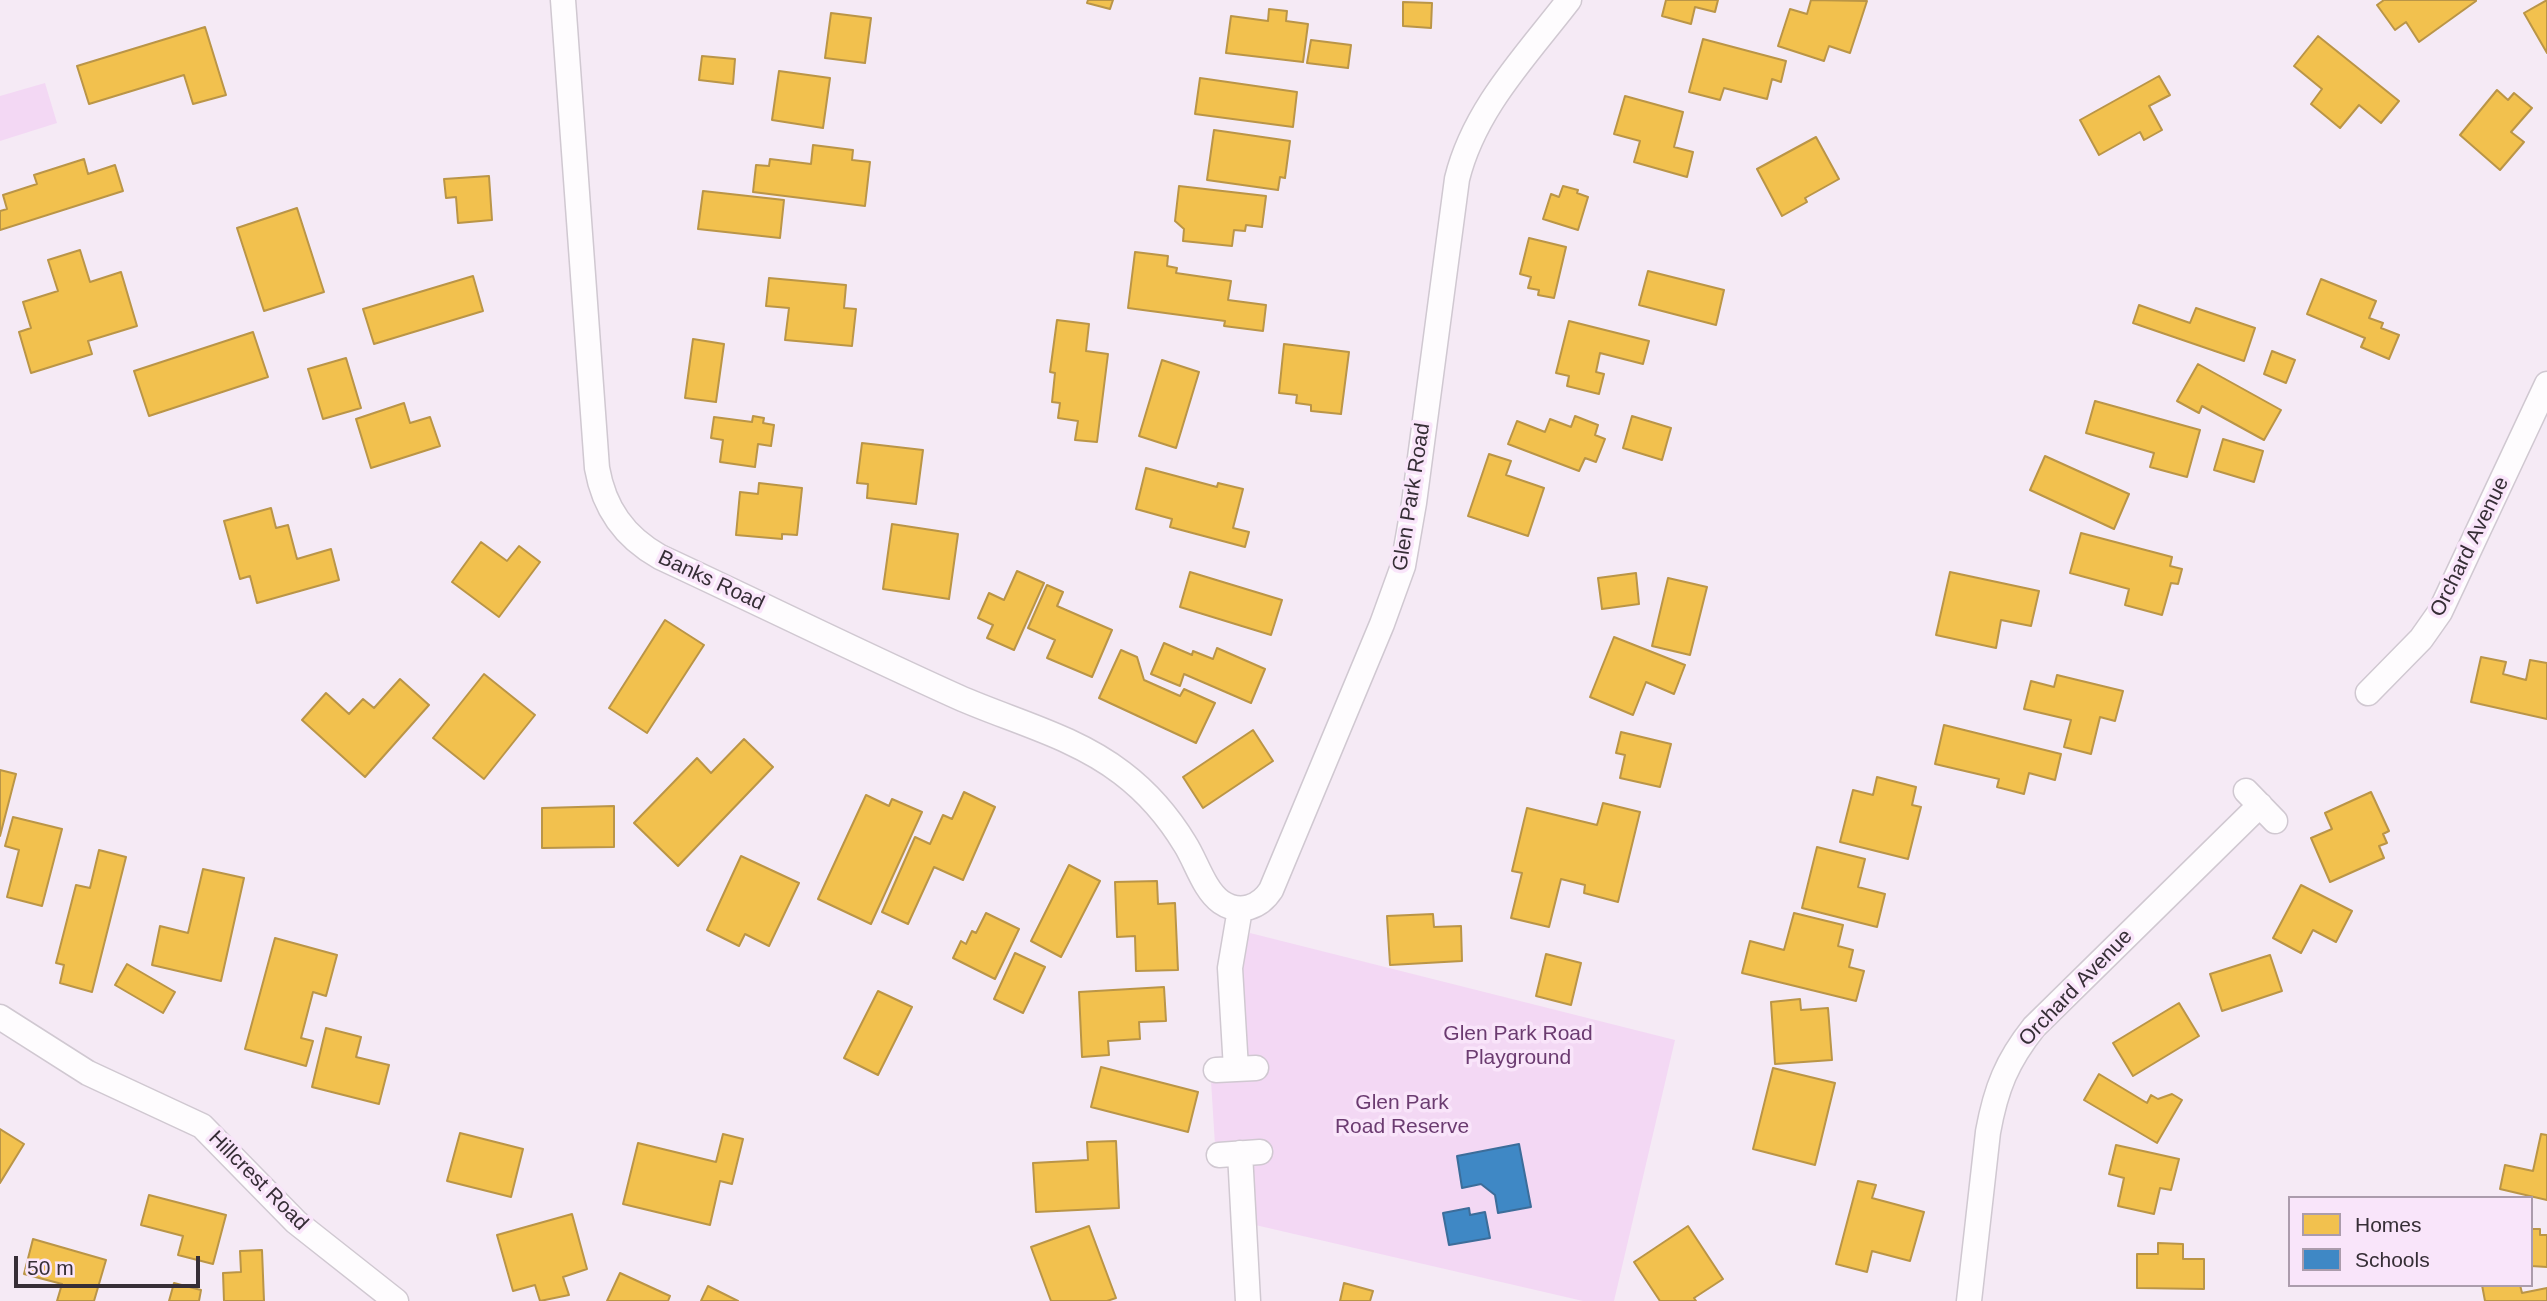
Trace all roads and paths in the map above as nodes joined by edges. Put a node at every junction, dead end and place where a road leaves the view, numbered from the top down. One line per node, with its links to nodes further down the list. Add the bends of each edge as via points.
1 (563, 0): 6 (street, Banks Road, via 597,468 604,498 619,525 660,557 944,691 1104,760 1163,812 1215,896)
2 (1569, 0): 6 (street, Glen Park Road, via 1480,117 1462,157 1403,566 1271,890 1254,906)
3 (2547, 384): 4 (street, Orchard Avenue, via 2440,612)
4 (2368, 695)
5 (2260, 806): 12 (street, Orchard Avenue, via 2044,1017 2010,1060 1988,1132)
6 (1240, 909): 8 (street, via 1230,968)
7 (0, 1017): 10 (street, Hillcrest Road, via 88,1073 202,1126 296,1222)
8 (1236, 1069)
9 (1240, 1153): 11 (street)
10 (396, 1301)
11 (1248, 1301)
12 (1969, 1301)

